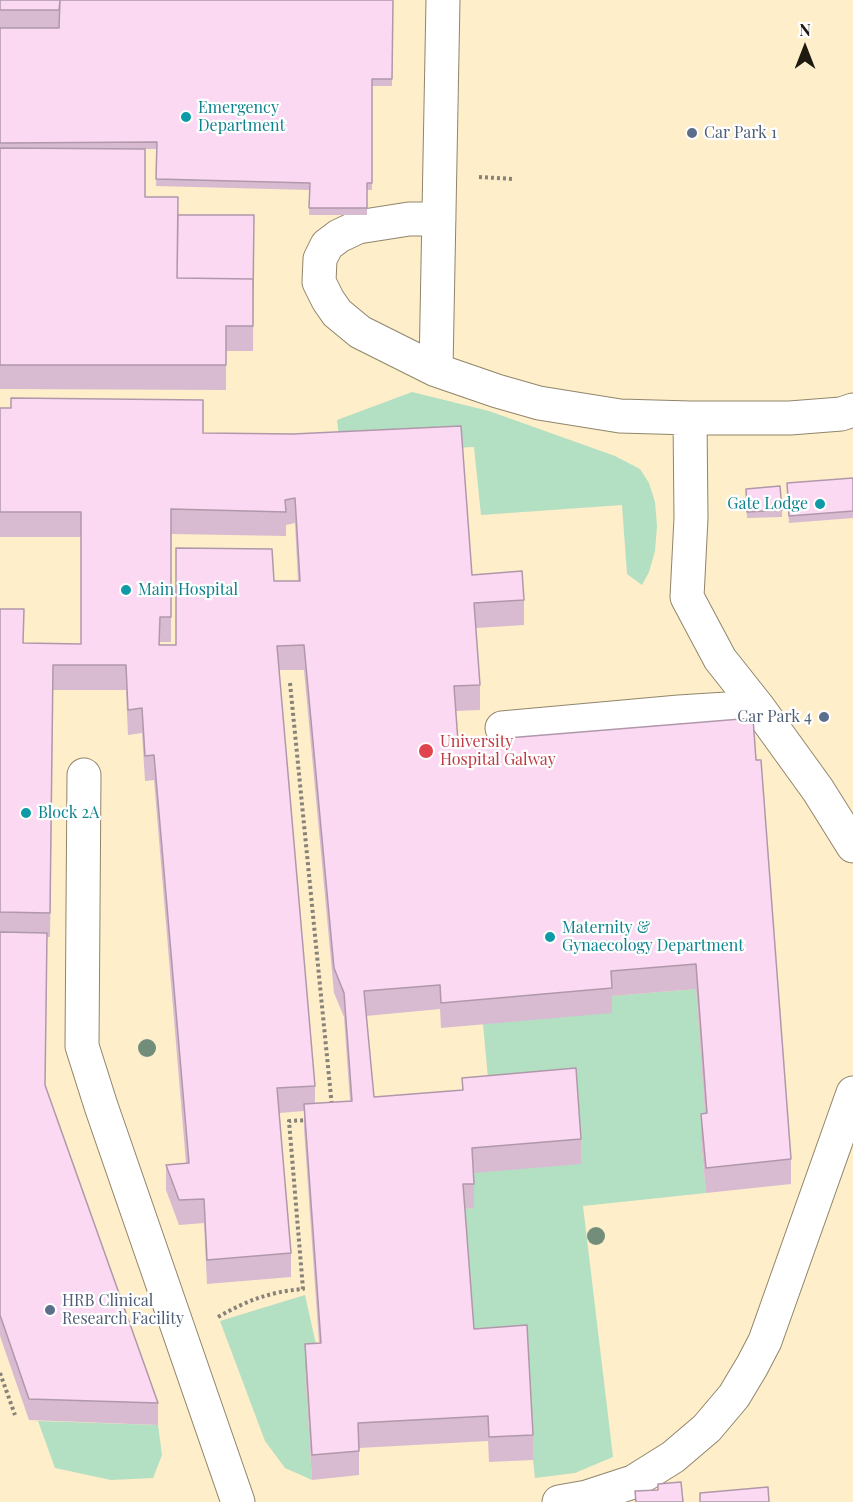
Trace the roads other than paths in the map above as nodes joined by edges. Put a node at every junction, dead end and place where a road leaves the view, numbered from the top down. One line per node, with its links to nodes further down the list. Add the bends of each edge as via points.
1 (443, 0): 2 (lane)
2 (439, 219): 3 (lane); 3 (lane, via 358,227 339,236 327,245 320,259 319,282 337,313 360,332)
3 (436, 370): 5 (lane, via 539,403 620,416)
4 (853, 410): 5 (lane, via 790,418)
5 (690, 418): 6 (lane, via 687,597 720,659)
6 (758, 707): 7 (lane); 9 (lane)
7 (502, 728)
8 (84, 775): 11 (lane, via 82,1046)
9 (853, 846)
10 (853, 1093): 12 (lane, via 765,1341 734,1396 707,1428 674,1457 633,1482)
11 (238, 1502)
12 (558, 1502)

